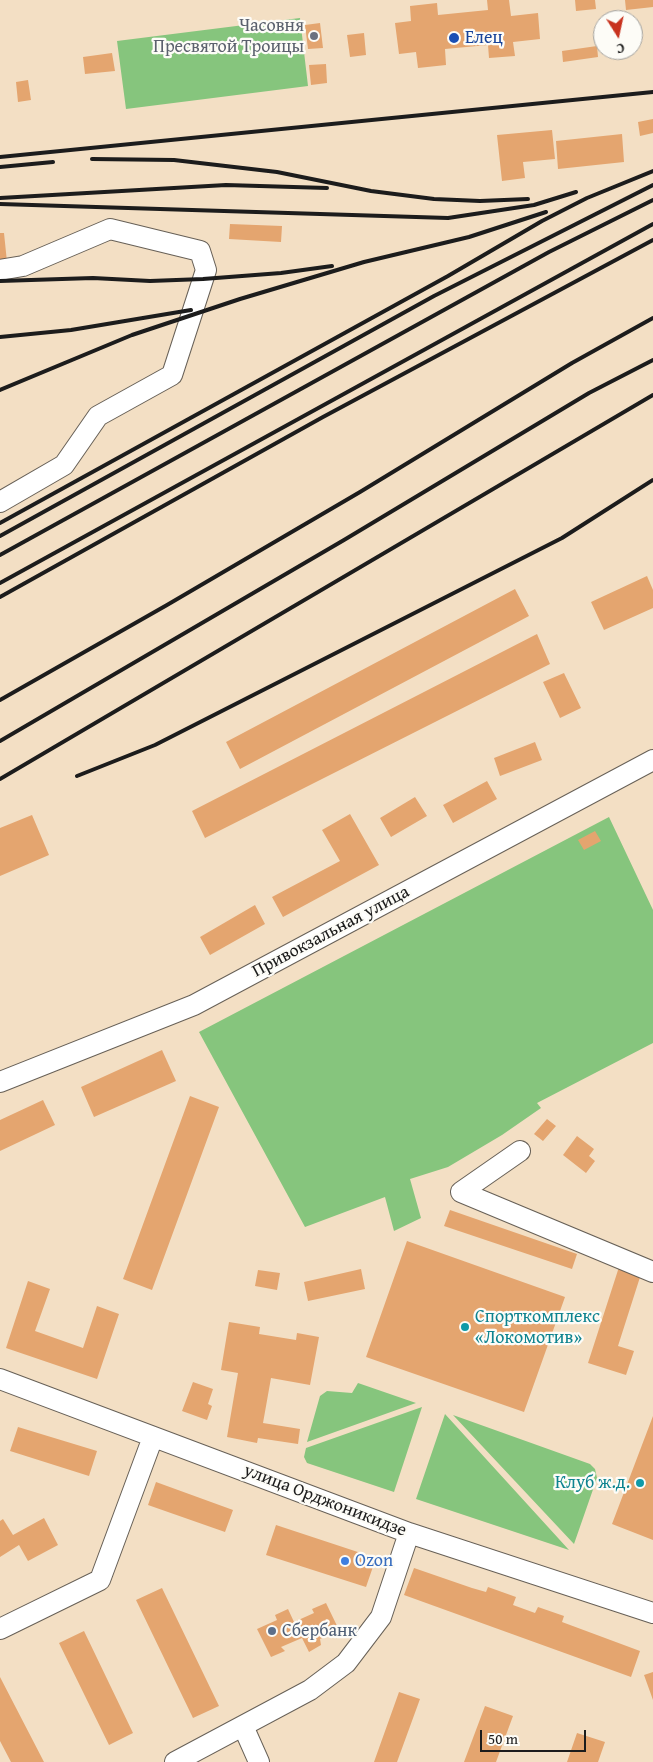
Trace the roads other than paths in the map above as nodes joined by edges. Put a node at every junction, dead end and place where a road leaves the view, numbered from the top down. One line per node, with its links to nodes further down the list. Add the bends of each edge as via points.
1 (0, 270): 2 (street, via 23,266 110,229 200,251 206,270 172,376 98,416 64,465)
2 (0, 502)
3 (653, 760): 4 (street, Привокзальная улица, via 194,1005)
4 (0, 1082)
5 (520, 1151): 6 (street, via 461,1192)
6 (653, 1272)
7 (0, 1379): 8 (street, улица Орджоникидзе)
8 (153, 1437): 9 (street, улица Орджоникидзе); 11 (street, via 100,1580)
9 (408, 1533): 10 (street, улица Орджоникидзе); 12 (street, via 381,1617 346,1663 310,1690)
10 (653, 1613)
11 (0, 1629)
12 (243, 1726): 13 (street); 14 (street)
13 (175, 1762)
14 (260, 1762)

